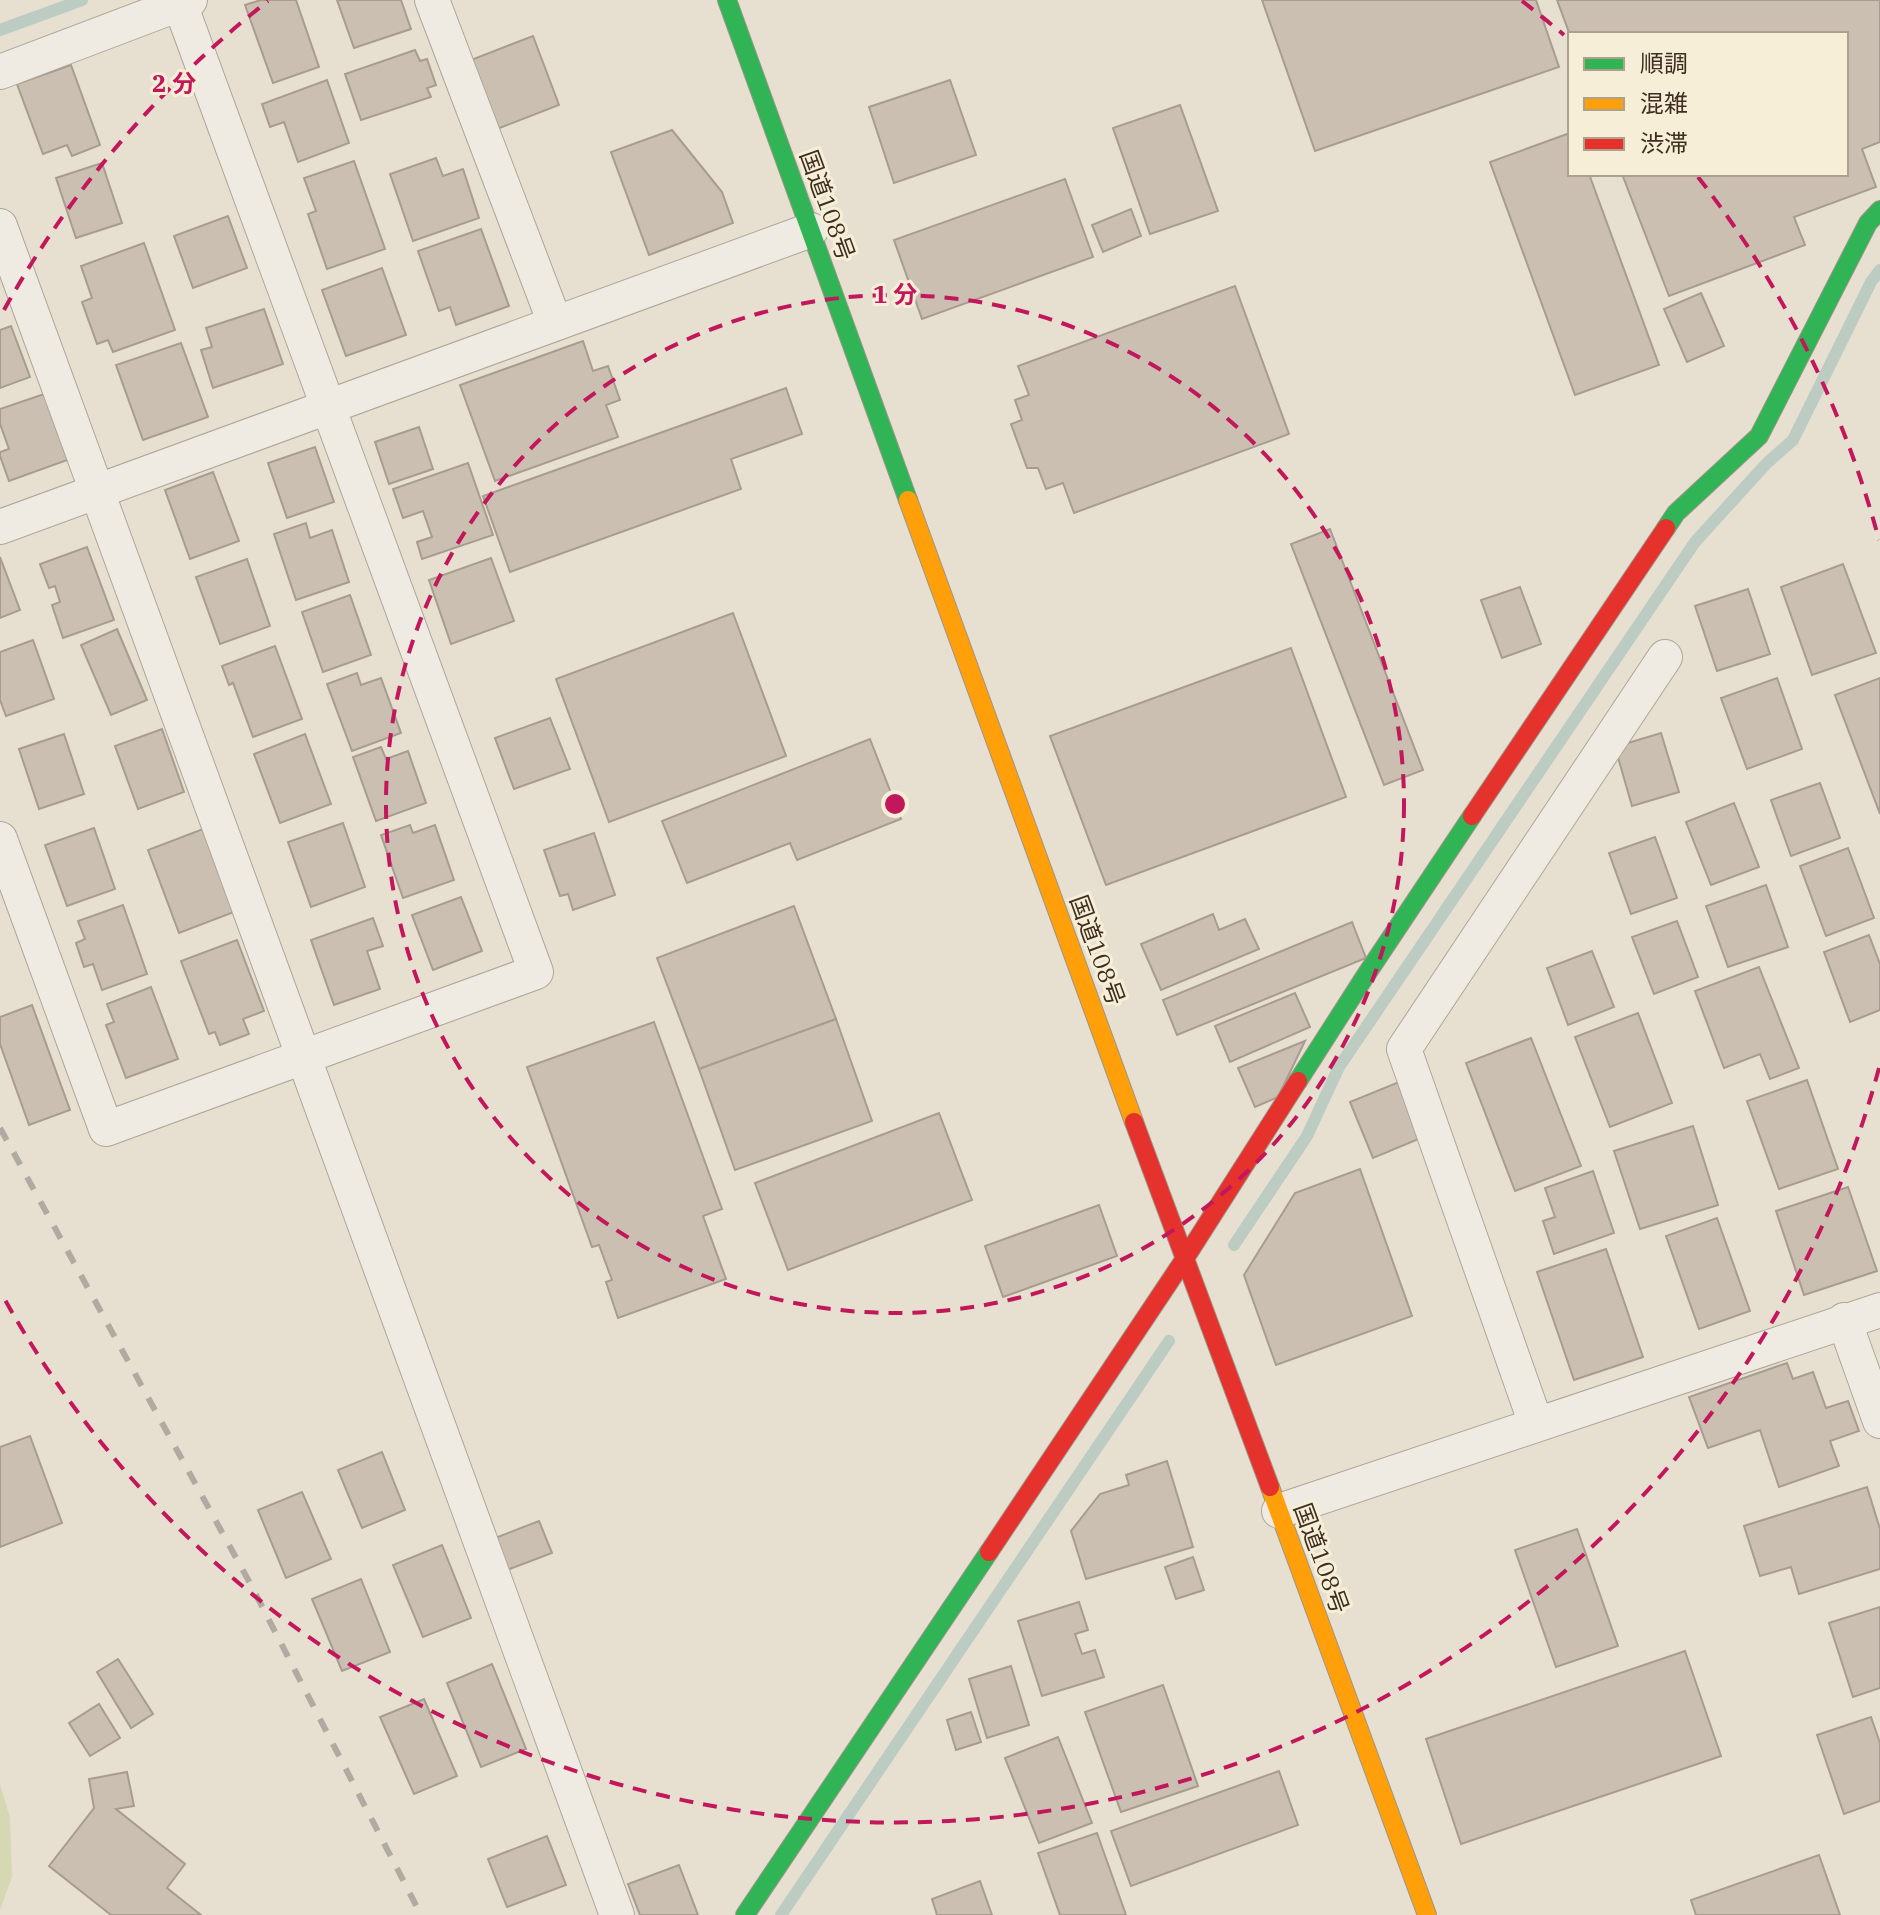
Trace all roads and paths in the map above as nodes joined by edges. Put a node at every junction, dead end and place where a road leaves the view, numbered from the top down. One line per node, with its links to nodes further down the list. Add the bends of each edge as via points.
1 (432, 0): 8 (street)
2 (727, 0): 7 (main road, 国道108号)
3 (185, 2): 4 (street); 9 (street)
4 (0, 72)
5 (1880, 210): 15 (main road, via 1868,223 1759,436 1676,513 1364,978)
6 (0, 226): 10 (street)
7 (811, 230): 8 (street); 15 (main road, 国道108号)
8 (555, 323): 9 (street)
9 (328, 406): 10 (street); 14 (street, via 536,972)
10 (97, 491): 11 (street); 14 (street)
11 (0, 527)
12 (1665, 657): 19 (street, via 1404,1049)
13 (0, 839): 14 (street, via 106,1129)
14 (303, 1057): 21 (street)
15 (1184, 1260): 20 (main road, 国道108号); 22 (main road)
16 (1880, 1310): 17 (street)
17 (1844, 1320): 18 (street); 19 (street)
18 (1880, 1421)
19 (1536, 1424): 20 (street)
20 (1279, 1511): 23 (main road, 国道108号)
21 (617, 1915)
22 (745, 1915)
23 (1427, 1915)

